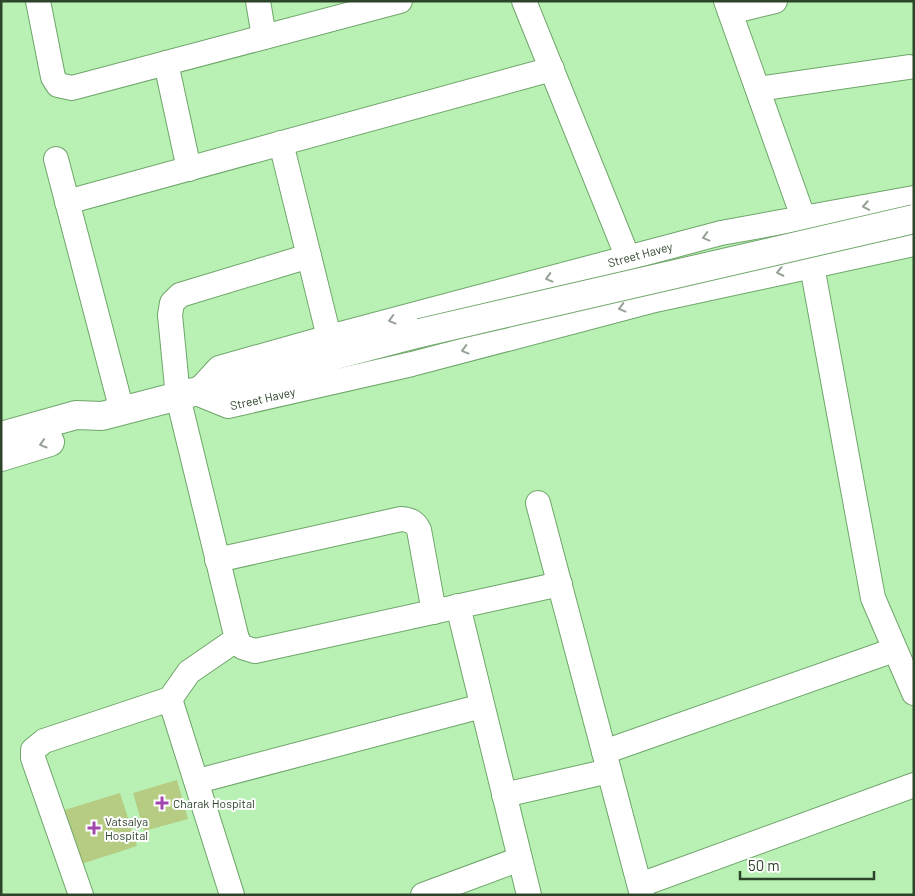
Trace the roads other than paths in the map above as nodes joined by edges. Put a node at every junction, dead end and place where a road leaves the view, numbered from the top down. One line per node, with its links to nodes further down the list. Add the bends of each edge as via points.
1 (38, 1): 8 (street, via 53,77 65,88)
2 (258, 1): 7 (street)
3 (400, 1): 7 (street)
4 (524, 1): 10 (street)
5 (775, 1): 6 (street)
6 (728, 7): 11 (street)
7 (264, 37): 8 (street)
8 (166, 63): 14 (street)
9 (909, 67): 11 (street)
10 (552, 69): 12 (street); 21 (street)
11 (758, 89): 17 (street)
12 (281, 143): 14 (street); 20 (street)
13 (56, 159): 16 (street)
14 (189, 169): 16 (street)
15 (914, 198): 17 (street, Street Havey, one-way to 17)
16 (67, 202): 25 (street)
17 (803, 218): 21 (street, Street Havey, one-way to 21, via 720,233); 22 (street)
18 (914, 219): 24 (main road, bridge, via 420,334)
19 (914, 244): 22 (street, Street Havey)
20 (309, 256): 23 (street); 24 (street, via 180,295 172,303 170,314)
21 (628, 258): 23 (street, Street Havey, one-way to 23)
22 (810, 266): 24 (street, Street Havey, one-way to 24, via 655,300 412,364 228,406); 34 (street, via 873,598)
23 (329, 337): 24 (street, Street Havey, via 218,368)
24 (187, 395): 25 (main road); 29 (street)
25 (112, 414): 26 (main road, via 76,415); 27 (main road, one-way to 27, via 82,432)
26 (1, 436)
27 (1, 456)
28 (538, 503): 30 (street)
29 (217, 560): 32 (street, via 402,519 410,520 419,530); 33 (street)
30 (560, 584): 31 (street); 38 (street)
31 (458, 606): 32 (street); 37 (street)
32 (434, 612): 33 (street, via 255,651 242,647)
33 (237, 639): 36 (street, via 189,672)
34 (894, 650): 35 (street); 38 (street)
35 (914, 693)
36 (170, 699): 39 (street); 44 (street, via 44,741 33,750 33,758)
37 (482, 706): 39 (street); 41 (street)
38 (607, 762): 41 (street); 43 (street)
39 (198, 781): 45 (street)
40 (914, 785): 43 (street)
41 (504, 795): 42 (street)
42 (520, 859): 46 (street); 47 (street)
43 (641, 890)
44 (81, 895)
45 (232, 895)
46 (423, 895)
47 (529, 895)

